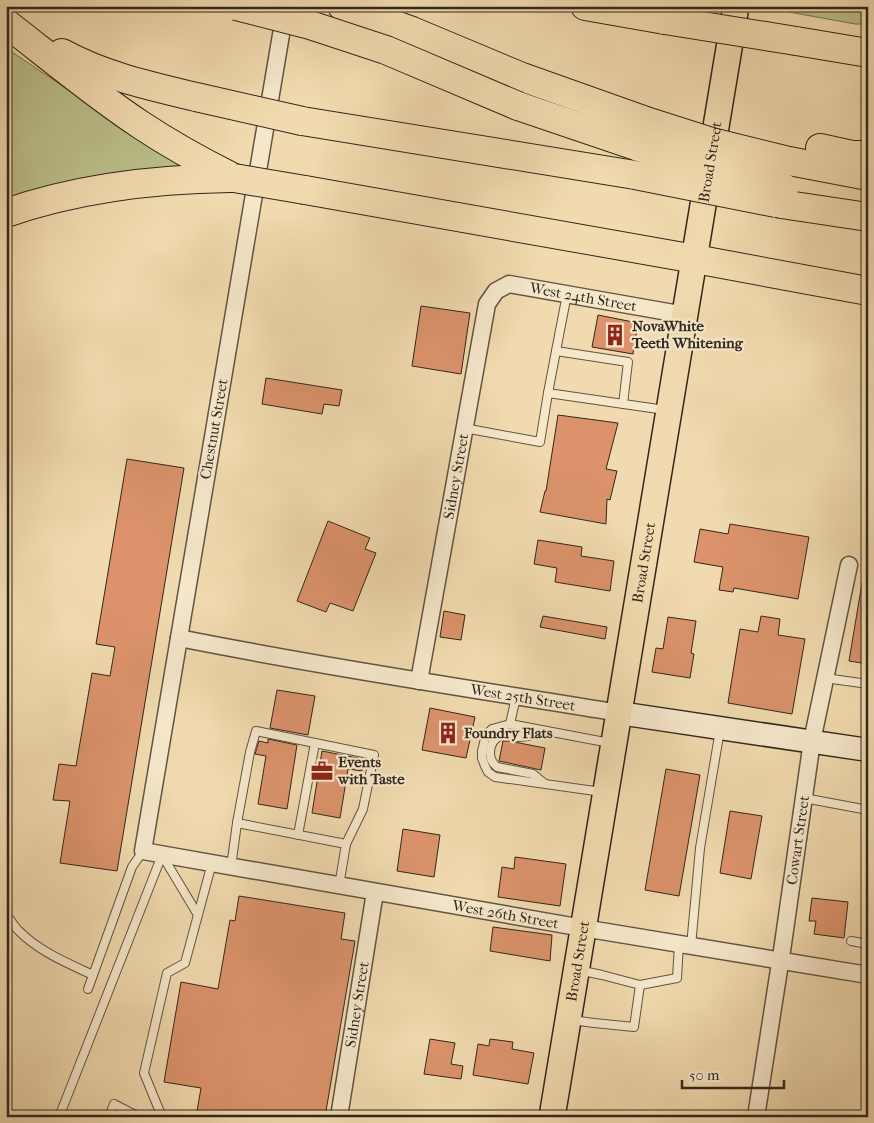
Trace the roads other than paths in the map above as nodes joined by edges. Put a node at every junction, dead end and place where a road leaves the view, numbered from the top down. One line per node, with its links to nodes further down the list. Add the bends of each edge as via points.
1 (236, 6): 14 (highway, bridge, via 310,25 386,50 518,106)
2 (286, 6): 29 (street, Chestnut Street)
3 (342, 6): 10 (highway, bridge, via 644,113 712,142)
4 (585, 6): 8 (highway, bridge)
5 (736, 6): 18 (main road, Broad Street)
6 (6, 22): 13 (highway, via 140,125); 14 (highway, bridge, via 70,58 112,76 302,121)
7 (868, 35): 8 (highway)
8 (796, 41): 9 (highway)
9 (868, 53)
10 (790, 152): 11 (highway); 12 (highway)
11 (868, 155)
12 (868, 176)
13 (234, 178): 16 (highway, via 197,178 122,186 49,200); 18 (highway, bridge)
14 (782, 196): 15 (highway); 17 (highway)
15 (868, 206)
16 (6, 213)
17 (868, 217)
18 (694, 259): 20 (highway); 22 (main road, Broad Street)
19 (509, 284): 21 (street, West 24th Street); 27 (street, Sidney Street, via 496,291 486,304)
20 (868, 291)
21 (567, 294): 22 (street, West 24th Street); 23 (lane)
22 (685, 315): 26 (main road, Broad Street)
23 (556, 351): 24 (lane); 25 (lane, via 628,362)
24 (548, 393): 25 (lane); 27 (lane, via 540,442)
25 (623, 404): 26 (lane)
26 (669, 411): 34 (main road, Broad Street)
27 (464, 428): 31 (street, Sidney Street)
28 (849, 565): 30 (street, Cowart Street)
29 (179, 638): 31 (street, West 25th Street); 49 (street, Chestnut Street)
30 (825, 678): 32 (lane); 38 (street, Cowart Street)
31 (419, 681): 33 (street, West 25th Street)
32 (868, 684)
33 (516, 697): 34 (street, West 25th Street); 35 (lane)
34 (619, 713): 36 (street, West 25th Street); 40 (main road, Broad Street)
35 (510, 724): 37 (lane); 42 (lane, via 492,729 486,735 482,758 488,772 495,777)
36 (720, 728): 38 (street, West 25th Street); 60 (lane)
37 (548, 731): 40 (lane); 42 (lane, via 521,737 498,736 490,748 491,760 497,767 533,774)
38 (812, 741): 41 (street, West 25th Street); 44 (street, Cowart Street)
39 (315, 743): 46 (lane, via 256,732); 47 (lane); 48 (lane, via 374,755 363,809)
40 (614, 744): 43 (main road, Broad Street)
41 (868, 750)
42 (544, 783): 43 (lane)
43 (606, 793): 57 (main road, Broad Street)
44 (804, 798): 45 (lane); 61 (street, Cowart Street)
45 (868, 810)
46 (237, 823): 47 (lane); 52 (lane)
47 (298, 835): 48 (lane)
48 (346, 844): 53 (lane)
49 (143, 851): 50 (street, West 26th Street); 63 (lane, via 132,867)
50 (162, 855): 51 (street, West 26th Street); 56 (lane); 68 (lane)
51 (212, 863): 52 (street, West 26th Street); 56 (lane)
52 (232, 867): 53 (street, West 26th Street)
53 (339, 886): 54 (street, West 26th Street)
54 (375, 892): 57 (street, West 26th Street); 72 (street, Sidney Street)
55 (6, 914): 63 (lane, via 32,942)
56 (198, 916): 71 (lane, via 185,963 167,973 144,1073)
57 (583, 928): 60 (street, West 26th Street); 62 (main road, Broad Street)
58 (851, 941): 59 (lane)
59 (868, 944)
60 (685, 945): 61 (street, West 26th Street); 65 (lane, via 677,978)
61 (781, 961): 64 (street, West 26th Street); 74 (street, Cowart Street)
62 (576, 970): 65 (lane); 67 (main road, Broad Street)
63 (93, 975): 66 (lane)
64 (868, 975)
65 (640, 985): 67 (lane, via 634,1027)
66 (88, 989)
67 (568, 1019): 73 (main road, Broad Street)
68 (60, 1117)
69 (109, 1117): 70 (lane, via 114,1104)
70 (140, 1117)
71 (162, 1117)
72 (339, 1117)
73 (552, 1117)
74 (756, 1117)

